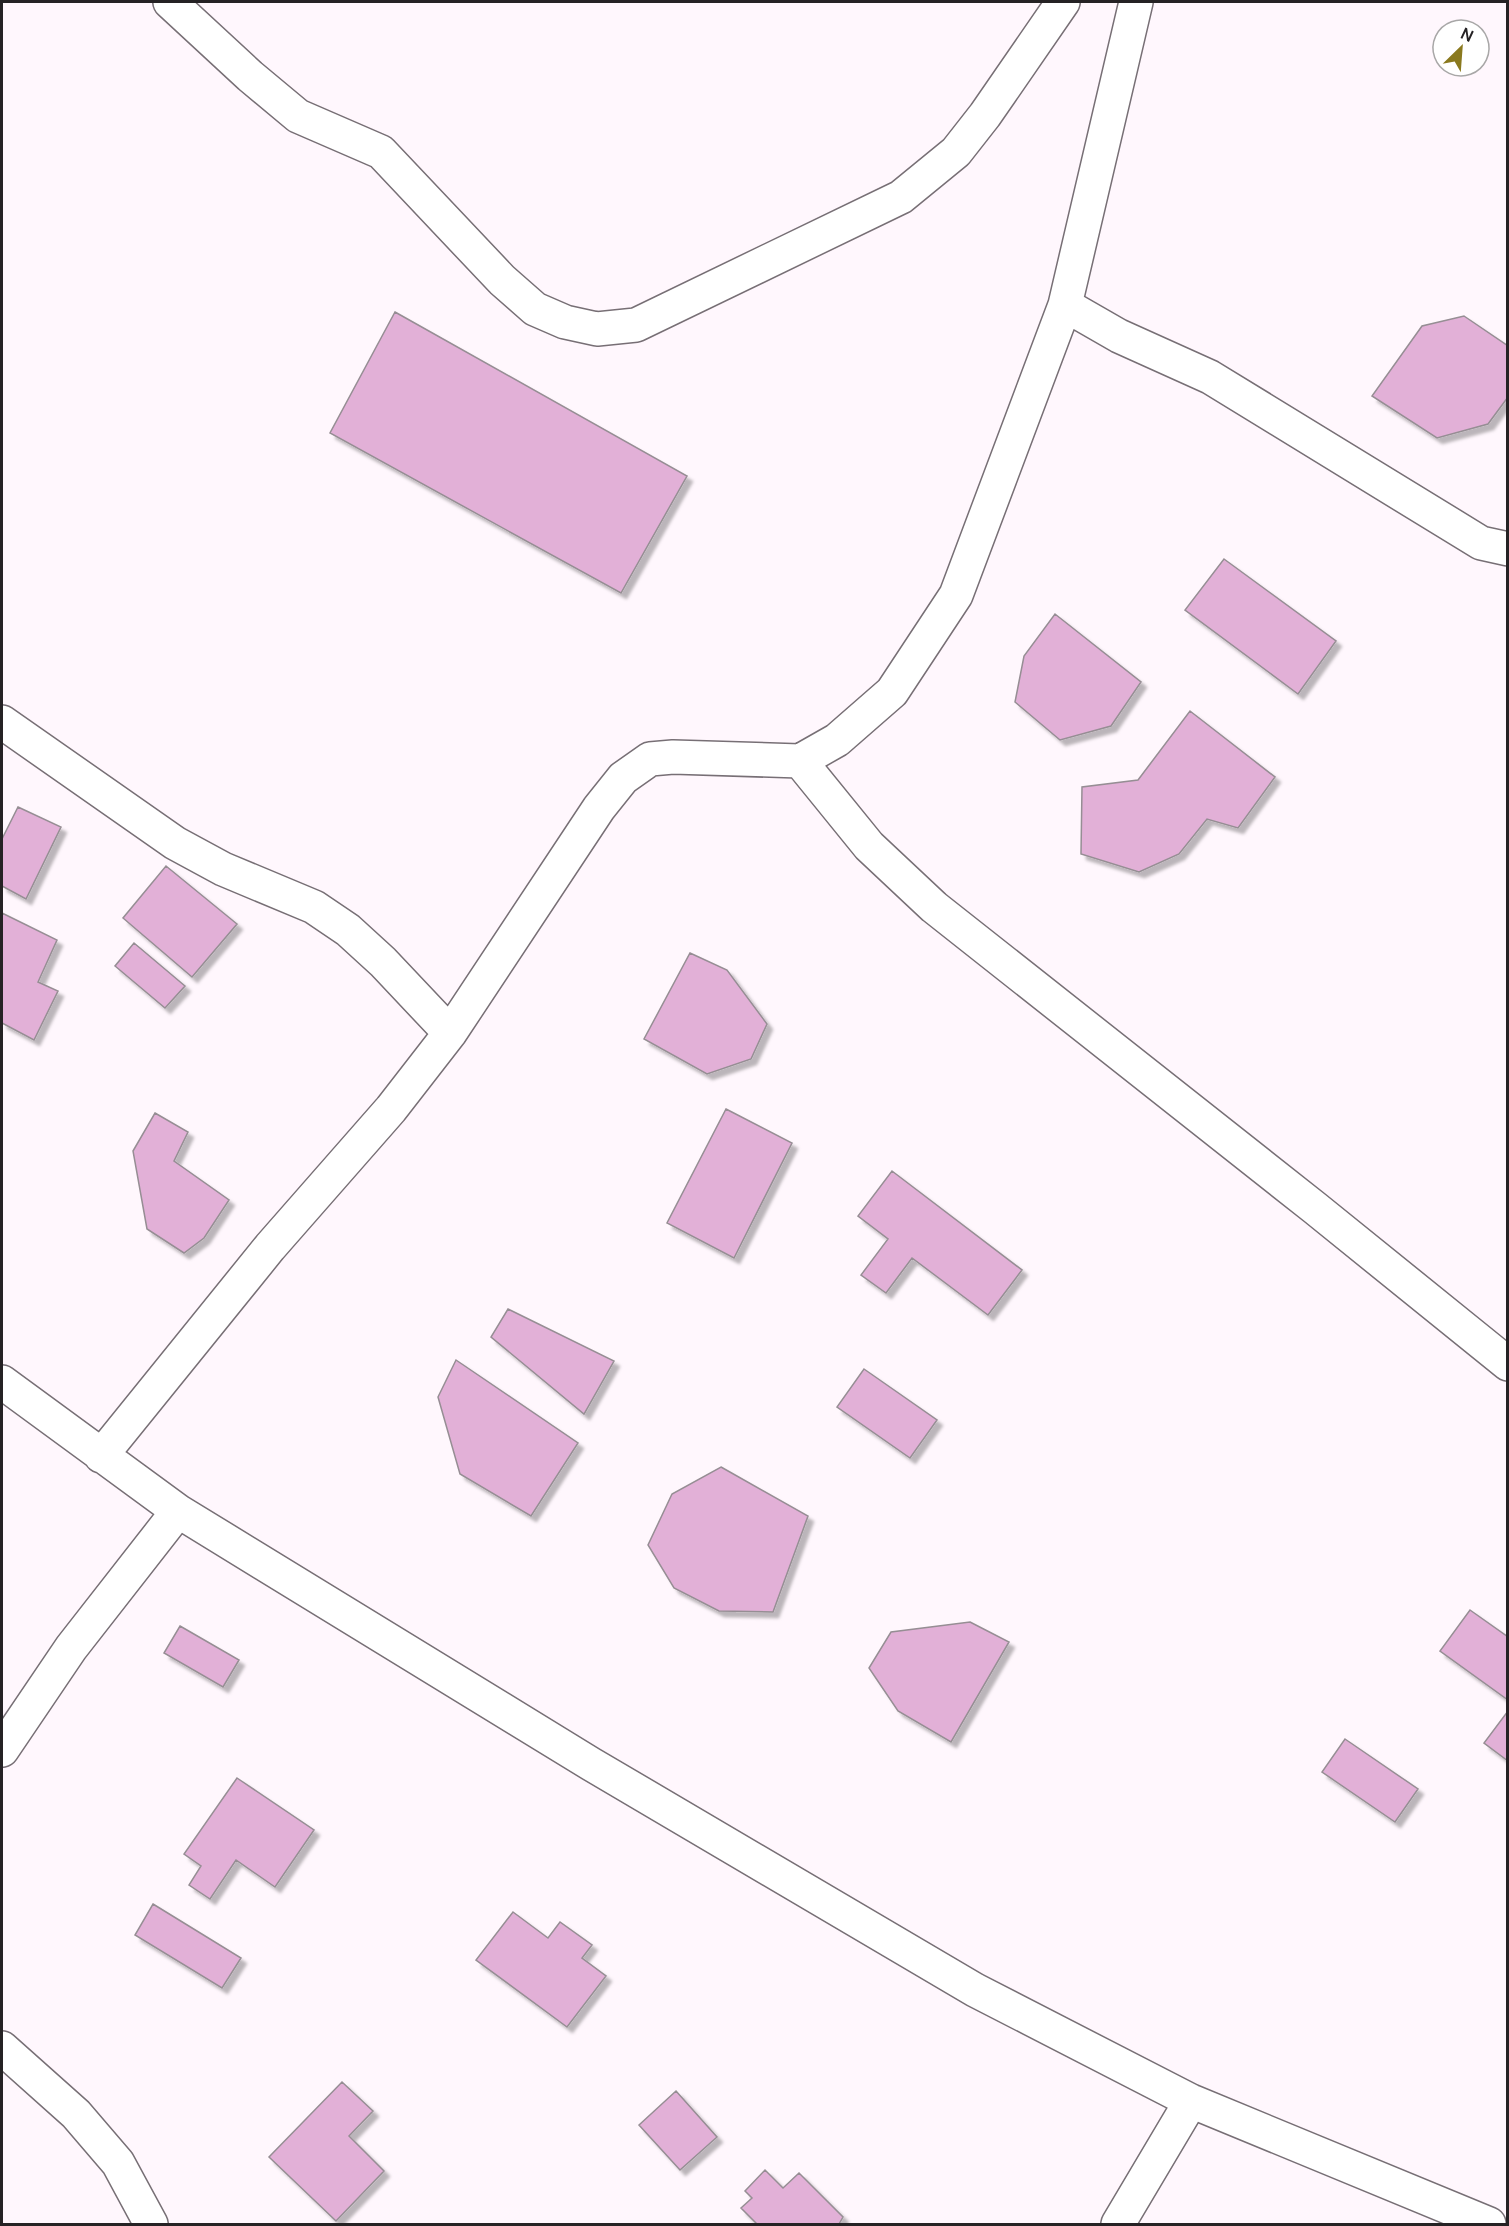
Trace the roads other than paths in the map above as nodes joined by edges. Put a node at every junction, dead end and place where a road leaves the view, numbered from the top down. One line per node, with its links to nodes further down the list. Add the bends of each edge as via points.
1 (170, 2): 2 (street, via 298,116 381,152 502,280 535,309 565,322 597,329 636,324 901,197 956,152)
2 (1063, 2)
3 (1136, 2): 4 (street)
4 (1065, 304): 5 (street, via 1119,336 1210,377 1481,543); 7 (street, via 956,595 892,692 837,740)
5 (1508, 549)
6 (2, 722): 8 (street, via 175,843 223,869 314,907 348,930)
7 (800, 762): 8 (street, via 650,759 623,778 599,808); 9 (street, via 869,846 934,907)
8 (450, 1033): 11 (street)
9 (1508, 1364)
10 (2, 1382): 11 (street)
11 (101, 1456): 12 (street)
12 (178, 1511): 13 (street, via 71,1648); 15 (street, via 591,1764 924,1960)
13 (2, 1749)
14 (2, 2048): 16 (street, via 76,2114 118,2163)
15 (1191, 2101): 17 (street); 18 (street)
16 (151, 2224)
17 (1118, 2224)
18 (1489, 2224)

